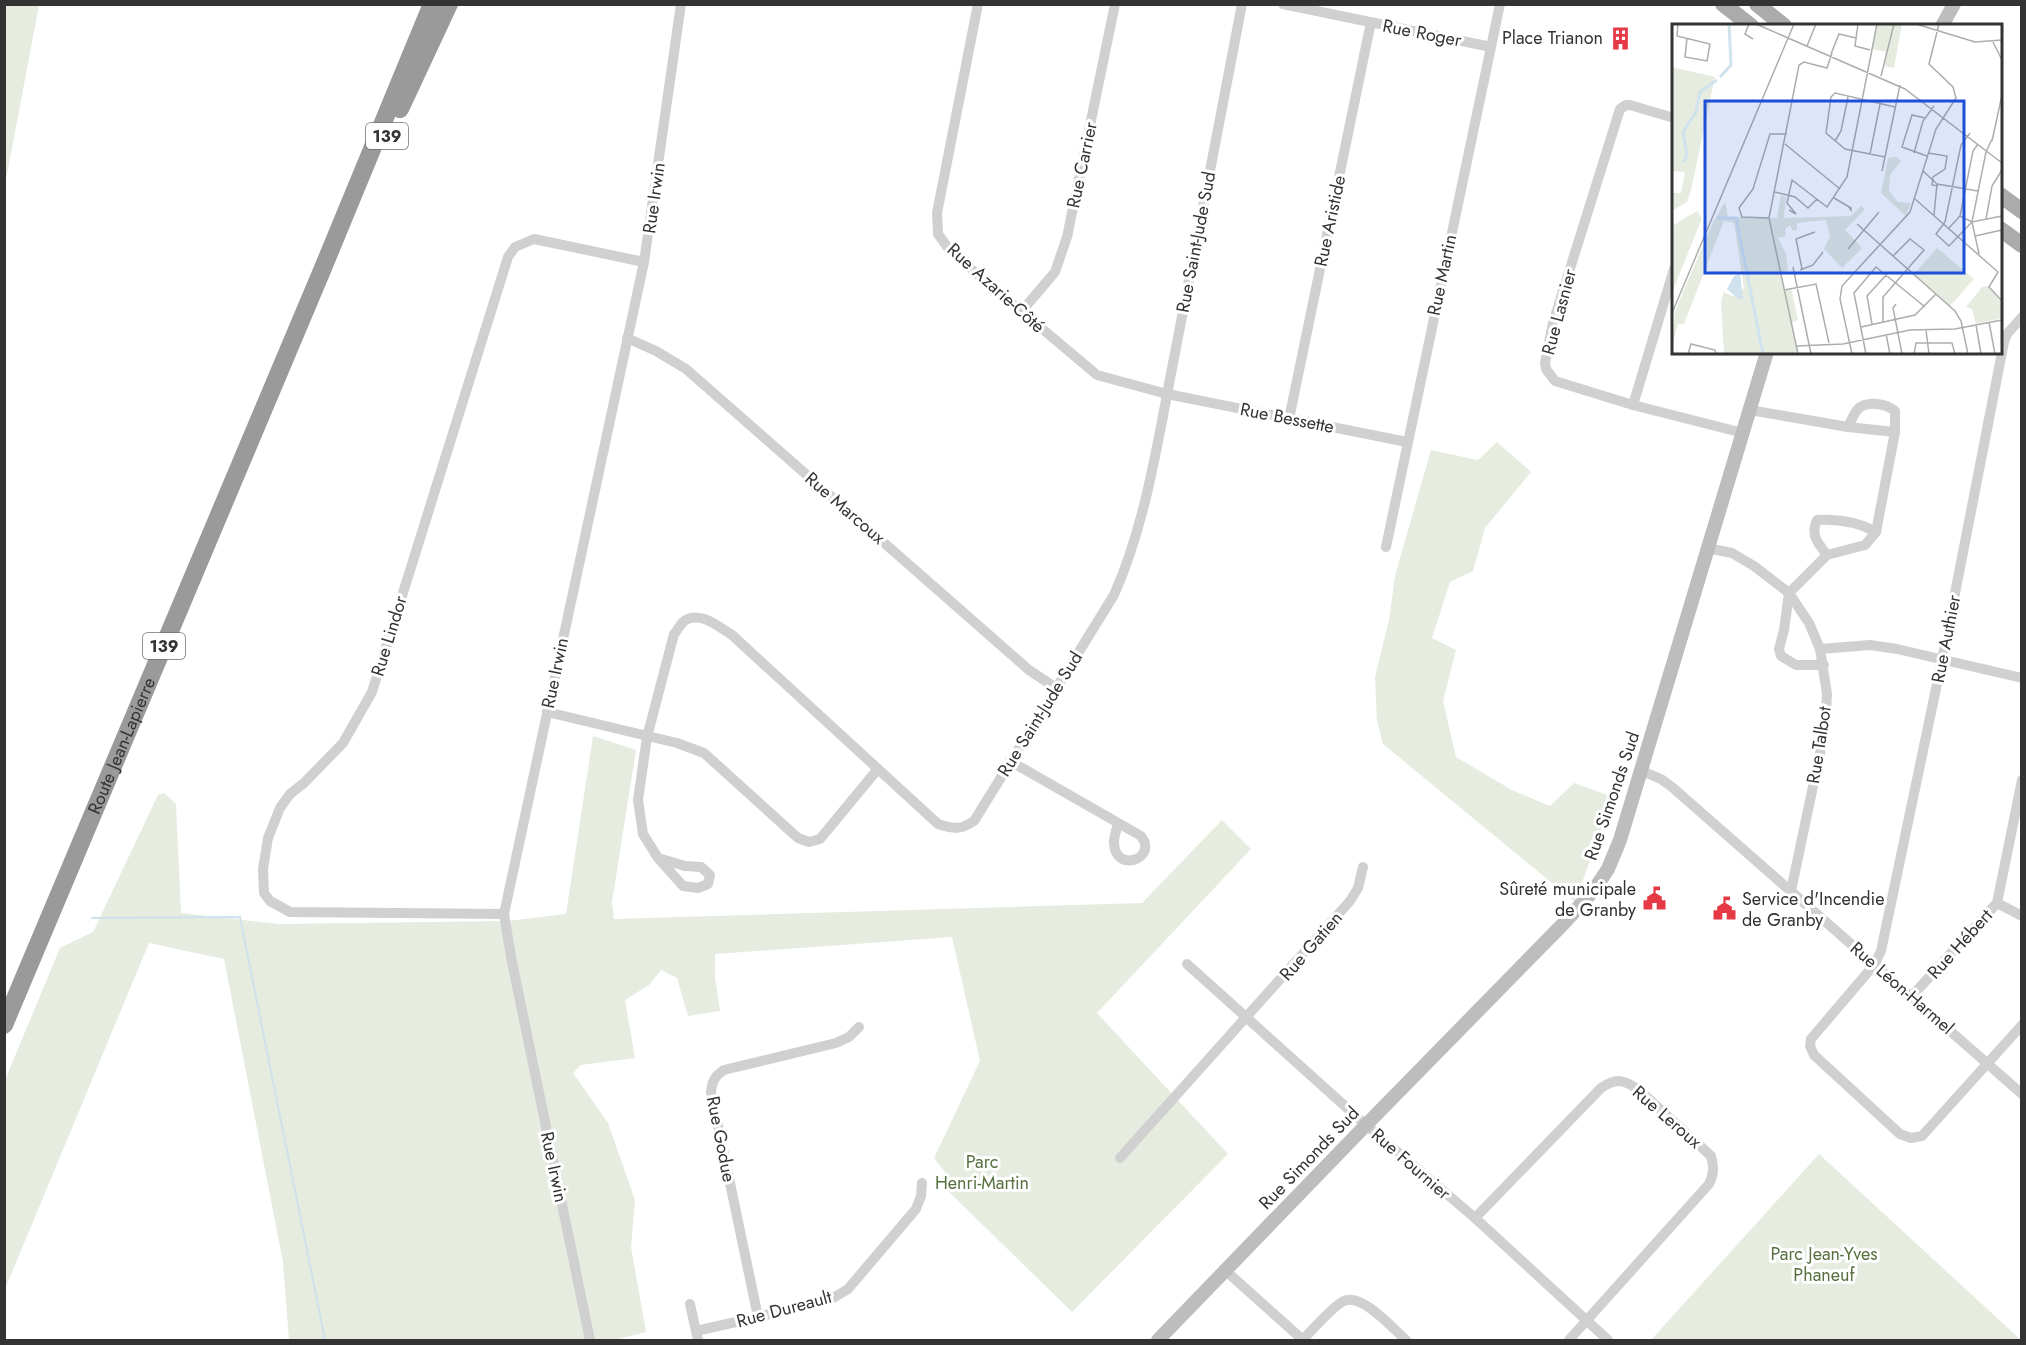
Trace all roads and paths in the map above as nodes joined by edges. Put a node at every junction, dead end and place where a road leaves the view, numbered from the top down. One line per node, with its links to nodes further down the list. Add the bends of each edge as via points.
1 (432, 4): 23 (highway, Route Jean-Lapierre / 139)
2 (449, 4): 23 (highway, Route Jean-Lapierre / 139)
3 (681, 4): 22 (street, Rue Irwin)
4 (978, 4): 25 (street, Rue Azarie-Côté, via 937,213 938,234 951,252)
5 (1115, 4): 25 (street, Rue Carrier, via 1067,237 1055,272)
6 (1242, 4): 31 (street, Rue Saint-Jude Sud)
7 (1283, 4): 12 (street, Rue Roger)
8 (1500, 4): 16 (street, Rue Martin)
9 (1723, 4): 13 (main road)
10 (1757, 4): 14 (main road)
11 (1954, 4): 15 (street)
12 (1371, 22): 16 (street, Rue Roger); 34 (street, Rue Aristide)
13 (1748, 24)
14 (1782, 24)
15 (1943, 24)
16 (1491, 46): 38 (street, Rue Martin)
17 (1672, 117): 32 (street, Rue Lasnier, via 1630,105 1620,109 1553,323 1545,363 1555,381)
18 (2002, 196): 19 (main road)
19 (2022, 211)
20 (2002, 230): 21 (main road)
21 (2022, 245)
22 (644, 262): 27 (street, Rue Irwin); 60 (street, Rue Lindor, via 534,240 511,252 372,692 343,743 280,808 268,838 264,893 290,912)
23 (323, 268): 66 (highway, Route Jean-Lapierre / 139)
24 (1672, 276): 32 (street)
25 (1021, 312): 31 (street, Rue Azarie-Côté, via 1097,375)
26 (2022, 317): 28 (street, Rue Authier, via 2007,334)
27 (627, 338): 48 (street, Rue Marcoux, via 686,369 1029,670); 49 (street, Rue Irwin)
28 (2002, 352)
29 (1766, 354): 33 (street, Rue Simonds Sud)
30 (2002, 354): 45 (street, Rue Authier)
31 (1167, 394): 34 (street, Rue Bessette); 48 (street, Rue Saint-Jude Sud, via 1138,531 1126,569 1114,596)
32 (1634, 405): 37 (street, Rue Lasnier)
33 (1750, 410): 35 (street); 37 (street, Rue Simonds Sud)
34 (1289, 419): 38 (street, Rue Bessette)
35 (1848, 427): 36 (street); 36 (street, via 1858,409 1866,404 1889,405 1895,411)
36 (1895, 432): 39 (street)
37 (1743, 433): 41 (street, Rue Simonds Sud)
38 (1407, 442): 40 (street, Rue Martin)
39 (1876, 532): 42 (street, via 1866,545); 42 (street, via 1862,524 1817,520 1814,537)
40 (1386, 547)
41 (1707, 548): 43 (street, Rue Talbot, via 1732,554 1754,566); 53 (street, Rue Simonds Sud)
42 (1827, 555): 43 (street)
43 (1789, 593): 44 (street, Rue Talbot); 46 (street, via 1781,656 1796,665)
44 (1820, 649): 45 (street, via 1870,645); 46 (street, Rue Talbot)
45 (1942, 660): 47 (street); 63 (street, Rue Authier, via 1881,951)
46 (1824, 665): 58 (street, Rue Talbot, via 1825,729)
47 (2022, 678)
48 (1056, 688): 51 (street, Rue Saint-Jude Sud)
49 (547, 712): 50 (street); 60 (street, Rue Irwin)
50 (647, 737): 52 (street, via 677,742 704,753 798,838 809,842 819,839); 52 (street, Rue Saint-Jude Sud, via 674,634 684,621 698,617 732,635); 56 (street, Rue Saint-Jude Sud, via 638,800 643,834)
51 (1010, 761): 52 (street, Rue Saint-Jude Sud, via 974,821 952,829 938,824); 55 (street)
52 (877, 770)
53 (1642, 771): 58 (street, Rue Léon-Harmel, via 1672,787); 71 (street, Rue Simonds Sud, via 1620,840 1594,890)
54 (2022, 780): 59 (street, Rue Hébert)
55 (1118, 823)
56 (658, 858)
57 (1363, 867): 65 (street, Rue Gatien, via 1350,901)
58 (1791, 891): 63 (street, Rue Léon-Harmel)
59 (1997, 903): 61 (street); 64 (street, Rue Hébert)
60 (504, 915): 81 (street, Rue Irwin)
61 (2022, 916)
62 (1187, 964): 65 (street, Rue Fournier)
63 (1874, 965): 64 (street, Rue Léon-Harmel); 69 (street, via 1811,1039 1810,1046 1814,1055 1900,1134 1922,1136)
64 (1911, 997): 69 (street, Rue Léon-Harmel)
65 (1247, 1018): 71 (street, Rue Fournier); 72 (street, Rue Gatien)
66 (4, 1025)
67 (2022, 1025): 69 (street)
68 (859, 1027): 77 (street, Rue Godue, via 836,1043 724,1070 711,1084)
69 (1987, 1064): 70 (street, Rue Léon-Harmel)
70 (2022, 1094)
71 (1366, 1125): 74 (street, Rue Fournier); 75 (street, Rue Simonds Sud)
72 (1120, 1158)
73 (922, 1183): 77 (street, Rue Dureault, via 916,1209 848,1289 833,1298)
74 (1475, 1218): 78 (street, Rue Fournier); 78 (street, Rue Leroux, via 1609,1082 1633,1086 1704,1149 1714,1167 1708,1184)
75 (1226, 1271): 80 (street); 82 (street, Rue Simonds Sud)
76 (690, 1304): 79 (street)
77 (758, 1317): 79 (street, Rue Dureault)
78 (1586, 1321): 84 (street, Rue Leroux); 85 (street, Rue Fournier)
79 (697, 1336)
80 (1303, 1340): 83 (street, via 1343,1301 1352,1299 1363,1302)
81 (590, 1341)
82 (1158, 1341)
83 (1406, 1341)
84 (1569, 1341)
85 (1608, 1341)

